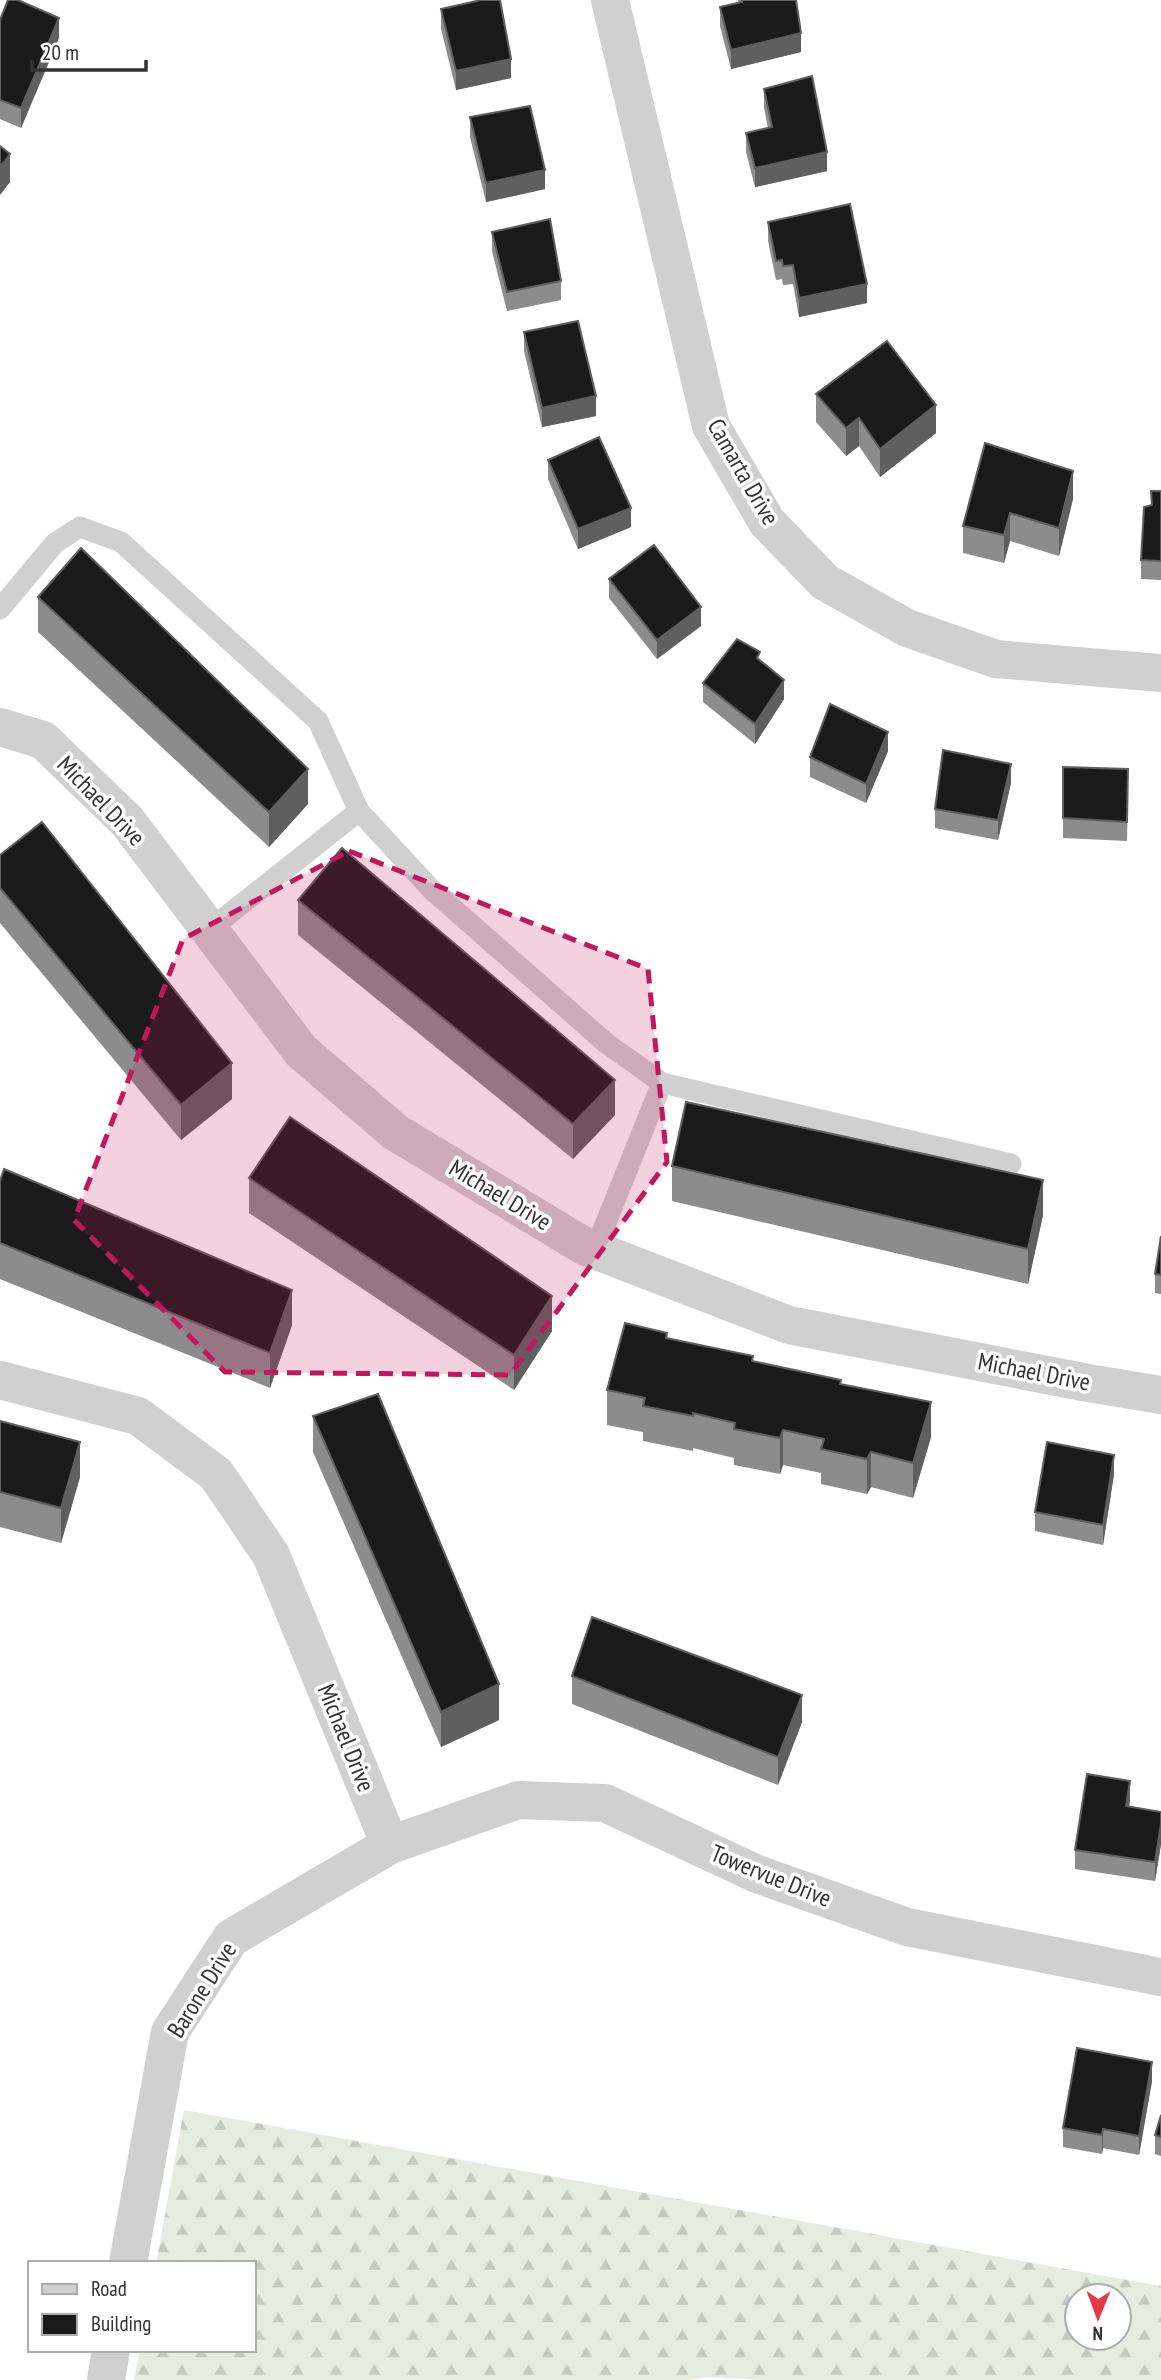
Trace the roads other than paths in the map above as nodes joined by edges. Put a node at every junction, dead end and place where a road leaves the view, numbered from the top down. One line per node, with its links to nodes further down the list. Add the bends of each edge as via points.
1 (610, 0): 3 (street, Camarta Drive, via 711,426 767,522 825,582 907,628 996,659)
2 (0, 609): 5 (lane, via 55,543 80,527 121,542 318,721)
3 (1161, 673)
4 (0, 727): 6 (street, Michael Drive, via 43,740 118,812)
5 (359, 811): 6 (lane); 7 (lane, via 430,889 606,1043)
6 (209, 930): 9 (street, Michael Drive, via 301,1051 395,1132)
7 (662, 1083): 8 (lane); 9 (lane)
8 (1011, 1164)
9 (594, 1250): 11 (street, Michael Drive, via 789,1325)
10 (0, 1380): 12 (street, Michael Drive, via 138,1416 216,1474 271,1555)
11 (1161, 1395)
12 (390, 1845): 13 (street, Towervue Drive, via 518,1800 605,1803 757,1874 907,1927); 14 (street, Barone Drive, via 231,1938 170,2032)
13 (1161, 1977)
14 (128, 2261)
15 (111, 2352): 16 (street)
16 (106, 2380)

